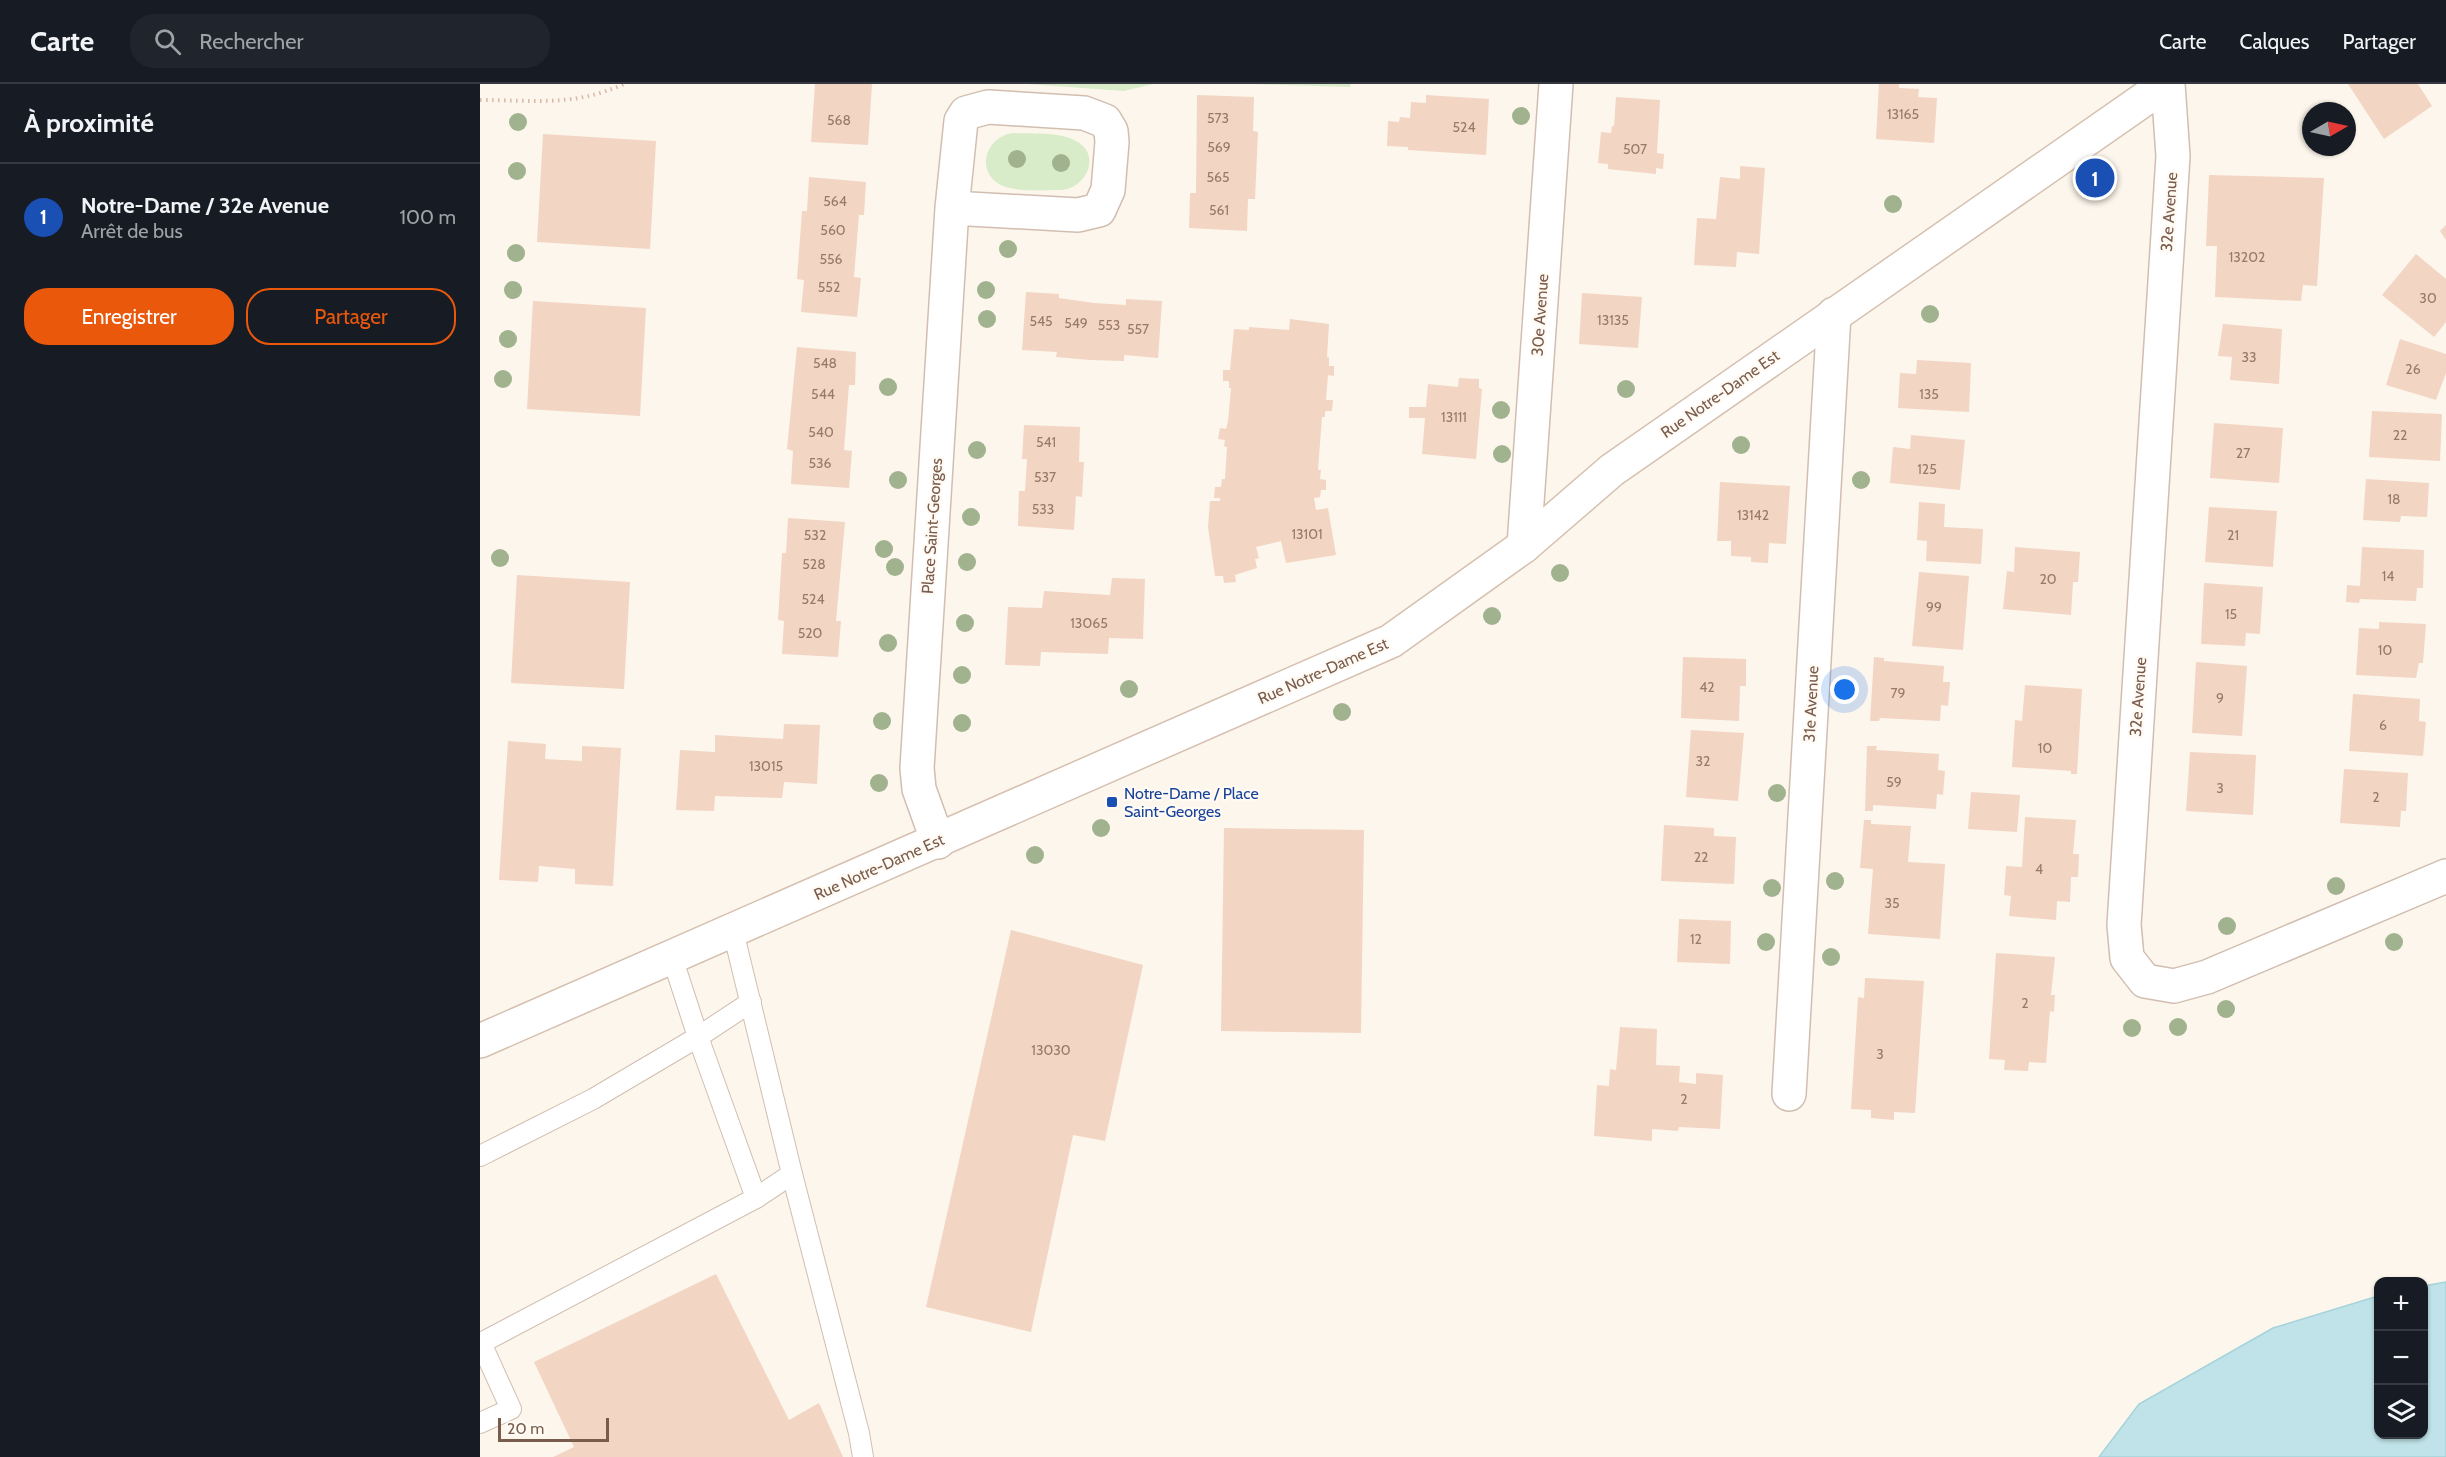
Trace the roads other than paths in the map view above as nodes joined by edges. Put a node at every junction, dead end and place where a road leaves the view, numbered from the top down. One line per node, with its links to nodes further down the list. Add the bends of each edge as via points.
1 (1556, 84): 5 (street, 30e Avenue)
2 (2167, 84): 4 (street, Rue Notre-Dame Est); 7 (street, 32e Avenue, via 2173,156 2124,925 2127,958 2145,981 2174,986 2207,976)
3 (952, 208): 3 (street, Place Saint-Georges, via 958,134 966,113 988,107 1084,113 1105,122 1111,131 1108,190 1100,210 1078,215); 6 (street, Place Saint-Georges, via 917,768)
4 (1834, 314): 5 (street, Rue Notre-Dame Est, via 1612,470); 13 (street, 31e Avenue)
5 (1524, 546): 6 (street, Rue Notre-Dame Est, via 1391,641)
6 (938, 842): 8 (street, Rue Notre-Dame Est)
7 (2446, 876)
8 (733, 931): 9 (street, Rue Notre-Dame Est); 10 (lane)
9 (672, 957): 11 (street, Rue Notre-Dame Est); 12 (lane)
10 (751, 1002): 12 (lane); 15 (lane)
11 (482, 1033)
12 (698, 1037): 14 (lane, via 593,1098); 16 (lane)
13 (1789, 1094)
14 (480, 1156)
15 (792, 1174): 16 (lane); 19 (lane)
16 (756, 1198): 17 (lane)
17 (481, 1342): 18 (lane, via 511,1409)
18 (480, 1423)
19 (863, 1457)

